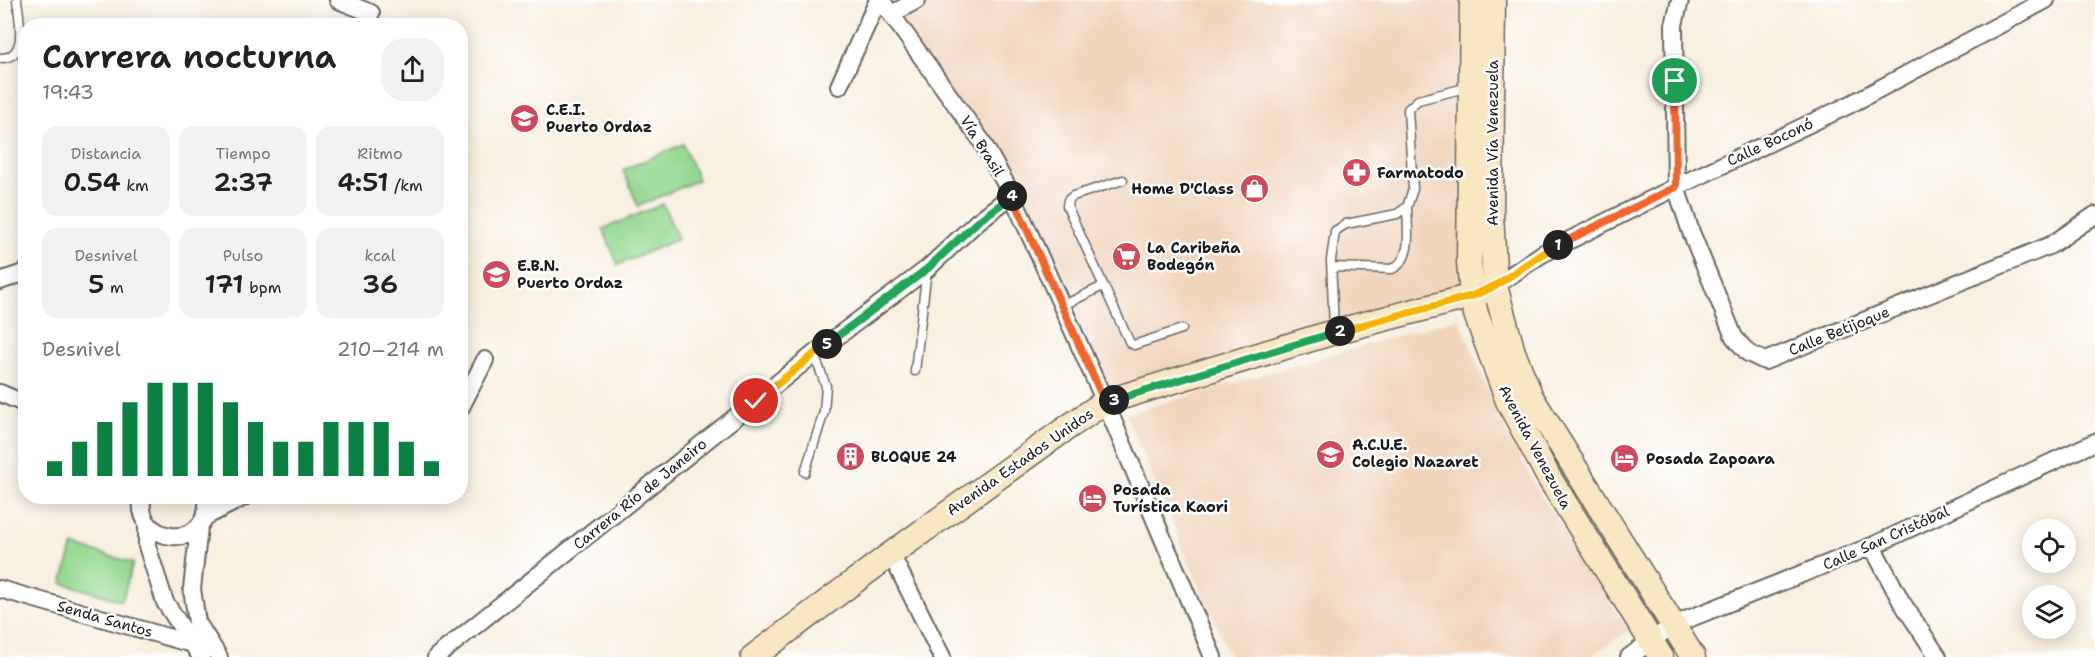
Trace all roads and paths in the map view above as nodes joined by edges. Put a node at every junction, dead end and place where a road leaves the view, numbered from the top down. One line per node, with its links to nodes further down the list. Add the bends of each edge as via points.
1 (17, 0): 11 (lane)
2 (338, 0): 9 (street)
3 (880, 0): 10 (street, Vía Brasil); 14 (street)
4 (916, 0): 10 (street)
5 (1472, 0): 15 (street, Avenida Venezuela)
6 (1493, 0): 26 (street, Avenida Vía Venezuela, via 1491,213)
7 (1680, 0): 17 (street, via 1674,26)
8 (2046, 0): 17 (street, Calle Boconó, via 1849,105)
9 (371, 13)
10 (892, 14): 18 (street, Vía Brasil, via 981,140)
11 (19, 18)
12 (18, 44): 13 (lane, via 12,56)
13 (0, 58)
14 (839, 86)
15 (1471, 87): 19 (lane, via 1418,100 1408,109 1413,189); 27 (street, Avenida Venezuela)
16 (1123, 180): 25 (lane, via 1068,200 1067,206)
17 (1676, 187): 20 (street, Calle Betijoque, via 1734,337 1748,352 1765,361 2051,245); 26 (street, Calle Boconó, via 1542,254)
18 (1012, 195): 22 (street, Carrera Río de Janeiro); 28 (street, Vía Brasil)
19 (1407, 207): 21 (lane, via 1397,214 1346,224 1335,231); 21 (lane, via 1407,252 1399,266)
20 (2095, 215)
21 (1332, 267): 30 (lane)
22 (927, 269): 31 (street, Carrera Río de Janeiro); 33 (lane)
23 (18, 276): 24 (street)
24 (2, 284)
25 (1103, 286): 28 (lane); 29 (lane, via 1130,343)
26 (1495, 286): 27 (street, Avenida Estados Unidos); 48 (street, Avenida Venezuela, via 1513,352 1531,397)
27 (1472, 296): 30 (street, Avenida Estados Unidos); 49 (street, Avenida Venezuela, via 1508,401 1548,477)
28 (1062, 306): 37 (street, Vía Brasil)
29 (1182, 329)
30 (1334, 332): 37 (street, Avenida Estados Unidos)
31 (814, 354): 39 (lane, via 826,386 824,412); 51 (street, Carrera Río de Janeiro)
32 (485, 360): 35 (street)
33 (915, 371)
34 (0, 393): 36 (street)
35 (468, 393)
36 (18, 401)
37 (1105, 402): 46 (street, Avenida Estados Unidos); 54 (street, Vía Brasil)
38 (2095, 442): 45 (street, Calle San Cristóbal)
39 (805, 472)
40 (142, 504): 43 (street)
41 (208, 504): 44 (street)
42 (232, 504): 44 (street)
43 (147, 522): 44 (street, via 172,537 191,533); 50 (street, via 147,546 165,602)
44 (202, 522): 50 (street, via 192,589)
45 (1872, 546): 48 (street, Calle San Cristóbal); 57 (street, via 1901,601)
46 (891, 554): 52 (street, Avenida Estados Unidos); 53 (street)
47 (0, 590): 50 (street, Senda Santos)
48 (1673, 625): 49 (street, Calle San Cristóbal); 56 (street, Avenida Venezuela)
49 (1656, 650): 55 (street, Calle San Cristóbal)
50 (206, 651)
51 (436, 657)
52 (753, 657)
53 (942, 657)
54 (1213, 657)
55 (1629, 657)
56 (1693, 657)
57 (1938, 657)

